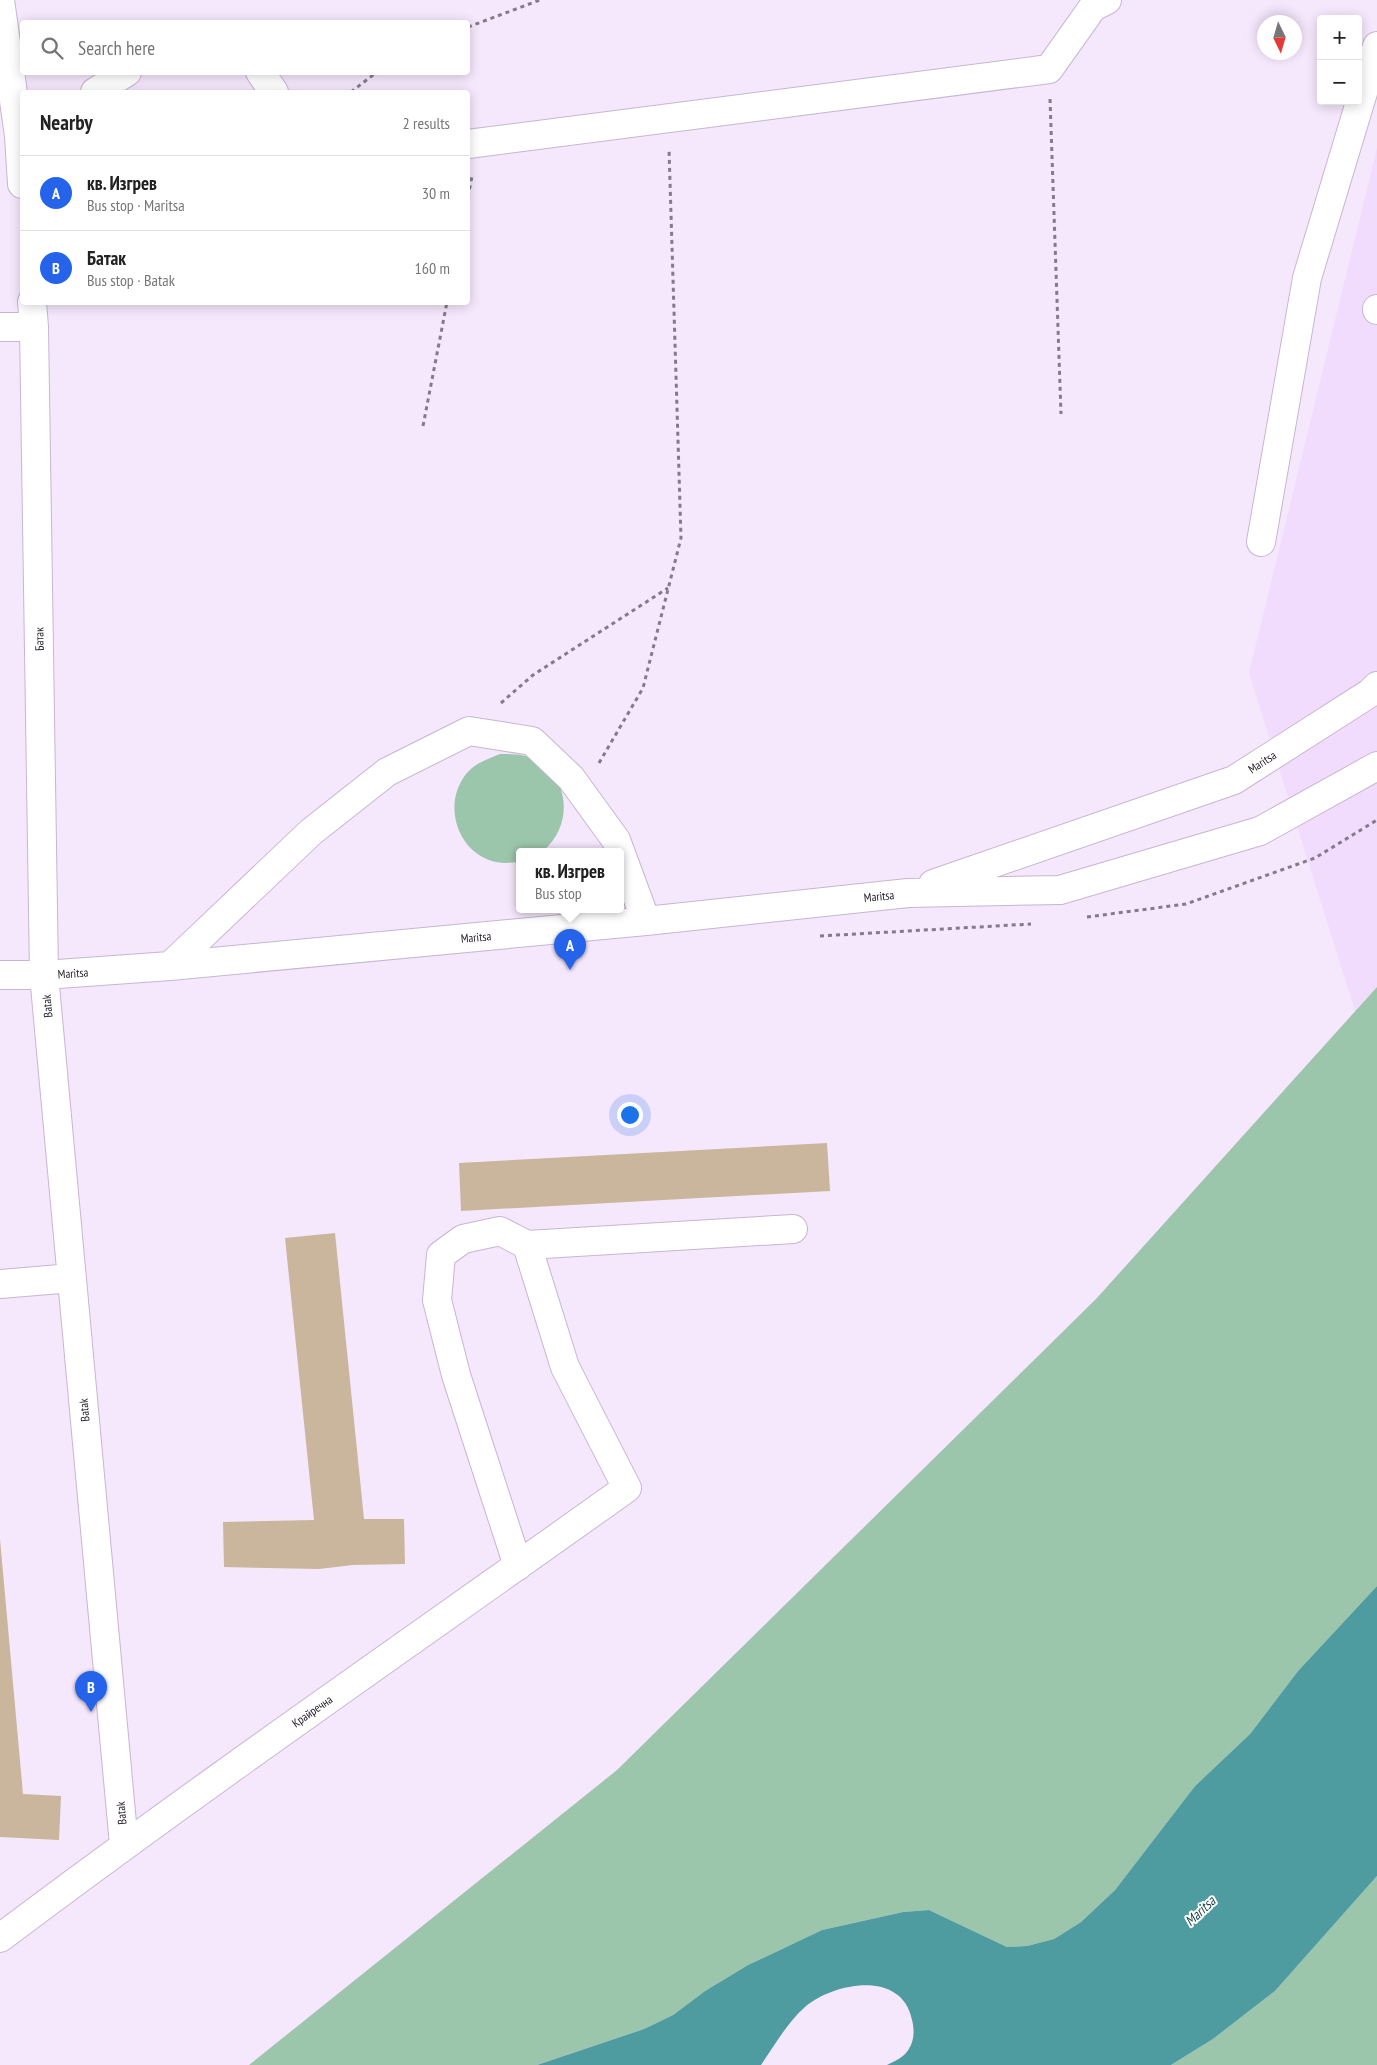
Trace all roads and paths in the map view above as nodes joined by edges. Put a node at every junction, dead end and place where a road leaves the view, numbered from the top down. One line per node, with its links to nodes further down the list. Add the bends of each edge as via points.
1 (0, 0): 14 (street)
2 (540, 0): 4 (path)
3 (1107, 0): 6 (street, via 1093,8)
4 (470, 26)
5 (1377, 46): 21 (street, via 1307,278)
6 (1049, 70): 13 (street); 19 (path)
7 (122, 75): 10 (street)
8 (262, 75): 11 (street)
9 (373, 75): 12 (path)
10 (98, 90)
11 (273, 90)
12 (354, 90)
13 (668, 118): 15 (street); 22 (path, via 681,538)
14 (20, 129)
15 (470, 144)
16 (446, 305): 20 (path)
17 (33, 315): 18 (street); 33 (street, Батак)
18 (0, 327)
19 (1061, 414)
20 (423, 426)
21 (1261, 542)
22 (668, 587): 24 (path, via 533,675); 26 (path, via 643,688)
23 (1377, 686): 29 (street, Maritsa, via 1234,780)
24 (469, 731): 26 (street, via 532,740 572,778); 31 (street, via 387,772 312,832)
25 (1377, 766): 29 (street, Maritsa, via 1260,831 1060,890)
26 (582, 793): 27 (street)
27 (619, 848)
28 (624, 862): 30 (street)
29 (908, 893): 30 (street, Maritsa)
30 (646, 921): 31 (street, Maritsa)
31 (170, 966): 33 (street, Maritsa)
32 (0, 975): 33 (street, Maritsa)
33 (44, 975): 36 (street, Batak)
34 (792, 1229): 35 (street)
35 (527, 1245): 38 (street, Крайречна, via 565,1367 627,1488); 38 (street, via 500,1231 463,1239 441,1254 437,1300 456,1375)
36 (72, 1278): 37 (street); 39 (street, Batak)
37 (0, 1284)
38 (518, 1566): 39 (street, Крайречна)
39 (124, 1845): 40 (street, Крайречна)
40 (0, 1938)

